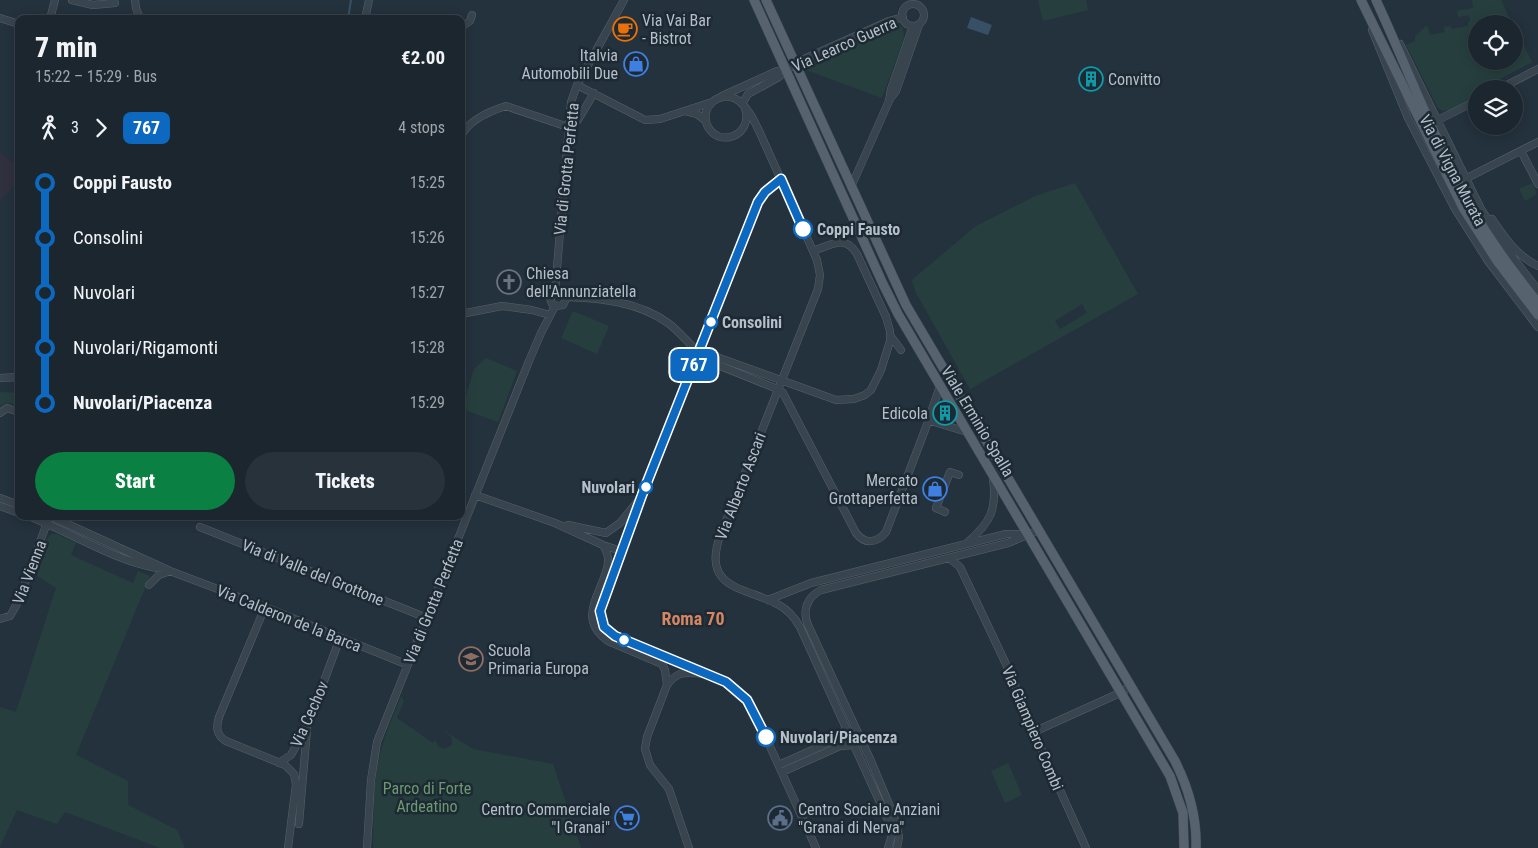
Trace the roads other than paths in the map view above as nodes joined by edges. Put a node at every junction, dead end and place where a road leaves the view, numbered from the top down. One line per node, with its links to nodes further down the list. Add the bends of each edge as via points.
1 (55, 0): 12 (street)
2 (72, 0): 10 (street, via 93,5)
3 (135, 0): 13 (street)
4 (369, 0): 14 (street)
5 (624, 0): 25 (street, Via di Grotta Perfetta)
6 (754, 0): 23 (main road, Viale Erminio Spalla)
7 (766, 0): 21 (main road, Viale Erminio Spalla)
8 (1361, 0): 55 (main road, Via di Vigna Murata, via 1463,208)
9 (1376, 0): 11 (main road, Via di Vigna Murata)
10 (116, 3)
11 (1381, 12): 32 (street, Via di Vigna Murata); 51 (main road, Via di Vigna Murata, via 1462,191 1490,238)
12 (51, 15)
13 (139, 15)
14 (366, 15)
15 (472, 15): 19 (street)
16 (903, 17): 20 (street, via 907,24); 20 (street, via 908,6 918,5 924,13 923,20); 21 (street, Via Learco Guerra)
17 (0, 18): 18 (street)
18 (15, 23)
19 (465, 24)
20 (916, 26): 43 (street)
21 (795, 64): 23 (street, Via Learco Guerra); 43 (main road, Viale Erminio Spalla)
22 (1538, 69): 24 (street)
23 (786, 70): 27 (street, Via Learco Guerra, via 776,71); 30 (street, Via Learco Guerra, via 748,94); 45 (main road, Viale Erminio Spalla)
24 (1517, 80)
25 (577, 85): 26 (street); 34 (street, Via di Grotta Perfetta)
26 (594, 93): 31 (street, via 645,120 657,120); 34 (street, via 578,120)
27 (721, 97): 28 (street); 30 (street, via 732,97)
28 (712, 102): 31 (street); 33 (street)
29 (1468, 104): 32 (street)
30 (744, 106): 36 (street, via 746,123); 39 (street, Via Alberto Ascari)
31 (685, 111): 33 (street)
32 (1438, 120): 41 (street, Via di Vigna Murata)
33 (706, 121): 36 (street, via 710,130 719,136 729,138)
34 (568, 127): 35 (street, via 506,106); 49 (street, Via di Grotta Perfetta)
35 (465, 128)
36 (738, 134): 39 (street, via 754,133)
37 (1538, 142): 38 (street)
38 (1521, 150): 41 (street); 42 (street)
39 (768, 151): 40 (street, Via Alberto Ascari)
40 (781, 179): 46 (street, Via Alberto Ascari); 59 (street, via 758,202)
41 (1465, 179): 44 (street, Via di Vigna Murata)
42 (1538, 184)
43 (853, 191): 45 (street); 82 (main road, Viale Erminio Spalla, via 913,318)
44 (1475, 198): 47 (street, via 1511,246); 48 (street, Via di Vigna Murata)
45 (845, 200): 63 (main road, Viale Erminio Spalla, via 892,304)
46 (813, 251): 57 (street, via 839,242 853,247 886,317); 62 (street, Via Alberto Ascari, via 820,268 819,284)
47 (1538, 266)
48 (1538, 290)
49 (555, 291): 50 (street, via 561,291); 52 (street, Via di Grotta Perfetta, via 550,298)
50 (566, 297): 52 (street, Via di Grotta Perfetta, via 564,304); 59 (street, via 624,303 637,308 667,322)
51 (1538, 303)
52 (555, 306): 54 (street, Via di Grotta Perfetta)
53 (465, 313): 54 (street, via 502,306)
54 (550, 315): 72 (street, Via di Grotta Perfetta, via 528,361)
55 (1537, 316): 56 (street, Via di Vigna Murata)
56 (1538, 327)
57 (890, 335): 58 (street); 62 (street, via 889,347 873,388 858,398 833,399)
58 (901, 350)
59 (699, 354): 62 (street); 64 (street); 71 (street)
60 (15, 377): 61 (street)
61 (0, 378)
62 (782, 381): 64 (street, Via Alberto Ascari)
63 (940, 386): 67 (street); 68 (main road, Viale Erminio Spalla)
64 (781, 393): 67 (street, via 859,536 872,542 886,532); 98 (street, Via Alberto Ascari, via 720,536 716,555 717,567 726,581 737,589)
65 (15, 411): 66 (street, via 7,408)
66 (0, 413)
67 (928, 420): 68 (street)
68 (967, 432): 70 (main road, Viale Erminio Spalla)
69 (959, 475): 77 (street, via 951,470 935,511)
70 (992, 475): 83 (main road, Viale Erminio Spalla); 84 (street, via 995,494 990,517)
71 (642, 495): 80 (street, via 620,523 606,533); 86 (street)
72 (475, 496): 80 (street); 100 (street, Via di Grotta Perfetta)
73 (0, 498): 74 (street)
74 (15, 504)
75 (0, 506): 76 (street)
76 (15, 512)
77 (945, 512)
78 (49, 520): 101 (street, Via Vienna, via 14,610 10,616)
79 (51, 520): 92 (street, Via Calderon de la Barca, via 133,563)
80 (555, 523): 85 (street)
81 (200, 527): 100 (street, Via di Valle del Grottone)
82 (1038, 530): 83 (street); 87 (main road, Viale Erminio Spalla)
83 (1028, 534): 84 (street, via 1006,534); 88 (main road, Viale Erminio Spalla); 89 (street)
84 (965, 544): 91 (street)
85 (602, 545): 86 (street); 90 (street, via 607,551)
86 (621, 551): 95 (street)
87 (1051, 551): 88 (street); 107 (main road, Viale Erminio Spalla)
88 (1042, 557): 109 (main road, Viale Erminio Spalla)
89 (950, 558): 94 (street); 112 (street, Via Giampiero Combi, via 960,567 1033,727)
90 (608, 564): 95 (street); 103 (street, via 593,606 595,626 608,641)
91 (873, 568): 93 (street); 94 (street)
92 (170, 571): 96 (street, via 159,575); 99 (street, Via Calderon de la Barca)
93 (838, 576): 97 (street); 98 (street, via 806,584)
94 (875, 576): 97 (street)
95 (610, 581): 103 (street, via 600,608 604,627)
96 (149, 585)
97 (840, 585): 106 (street, Via Alberto Ascari, via 817,592 807,604 805,616)
98 (768, 600): 106 (street, Via Alberto Ascari, via 794,617)
99 (265, 607): 102 (street, Via Calderon de la Barca); 114 (street, Via Cechov, via 219,717 217,730 228,742)
100 (427, 618): 104 (street, Via di Grotta Perfetta)
101 (0, 619)
102 (340, 638): 104 (street, Via Calderon de la Barca); 110 (street, Via Cechov)
103 (654, 655): 105 (street); 108 (street, via 664,666)
104 (408, 665): 121 (street, Via di Grotta Perfetta, via 375,750)
105 (710, 674): 108 (street, via 682,673); 115 (street, via 726,682 747,700)
106 (827, 677): 111 (street, Via Alberto Ascari); 116 (street, Via Alberto Ascari, via 839,690)
107 (1130, 683): 109 (street); 128 (main road, Viale Erminio Spalla, via 1185,781 1194,813)
108 (667, 685): 122 (street, via 645,749 650,765 669,789)
109 (1122, 692): 112 (street); 127 (main road, Viale Erminio Spalla, via 1173,782 1183,813)
110 (308, 724): 114 (street, Via Cechov, via 291,755); 118 (street)
111 (846, 728): 113 (street, Via Alberto Ascari); 115 (street, via 837,738)
112 (1038, 730): 126 (street, Via Giampiero Combi, via 1036,737)
113 (854, 745): 115 (street, via 840,746); 117 (street, Via Alberto Ascari)
114 (279, 763): 118 (street, via 289,768 296,779)
115 (780, 768): 123 (street)
116 (879, 780): 117 (street); 125 (street, Via Alberto Ascari, via 898,826)
117 (870, 783): 124 (street, Via Alberto Ascari, via 891,831)
118 (297, 810): 119 (street); 120 (street)
119 (299, 824)
120 (288, 848)
121 (367, 848)
122 (689, 848)
123 (816, 848)
124 (888, 848)
125 (897, 848)
126 (1086, 848)
127 (1184, 848)
128 (1196, 848)

